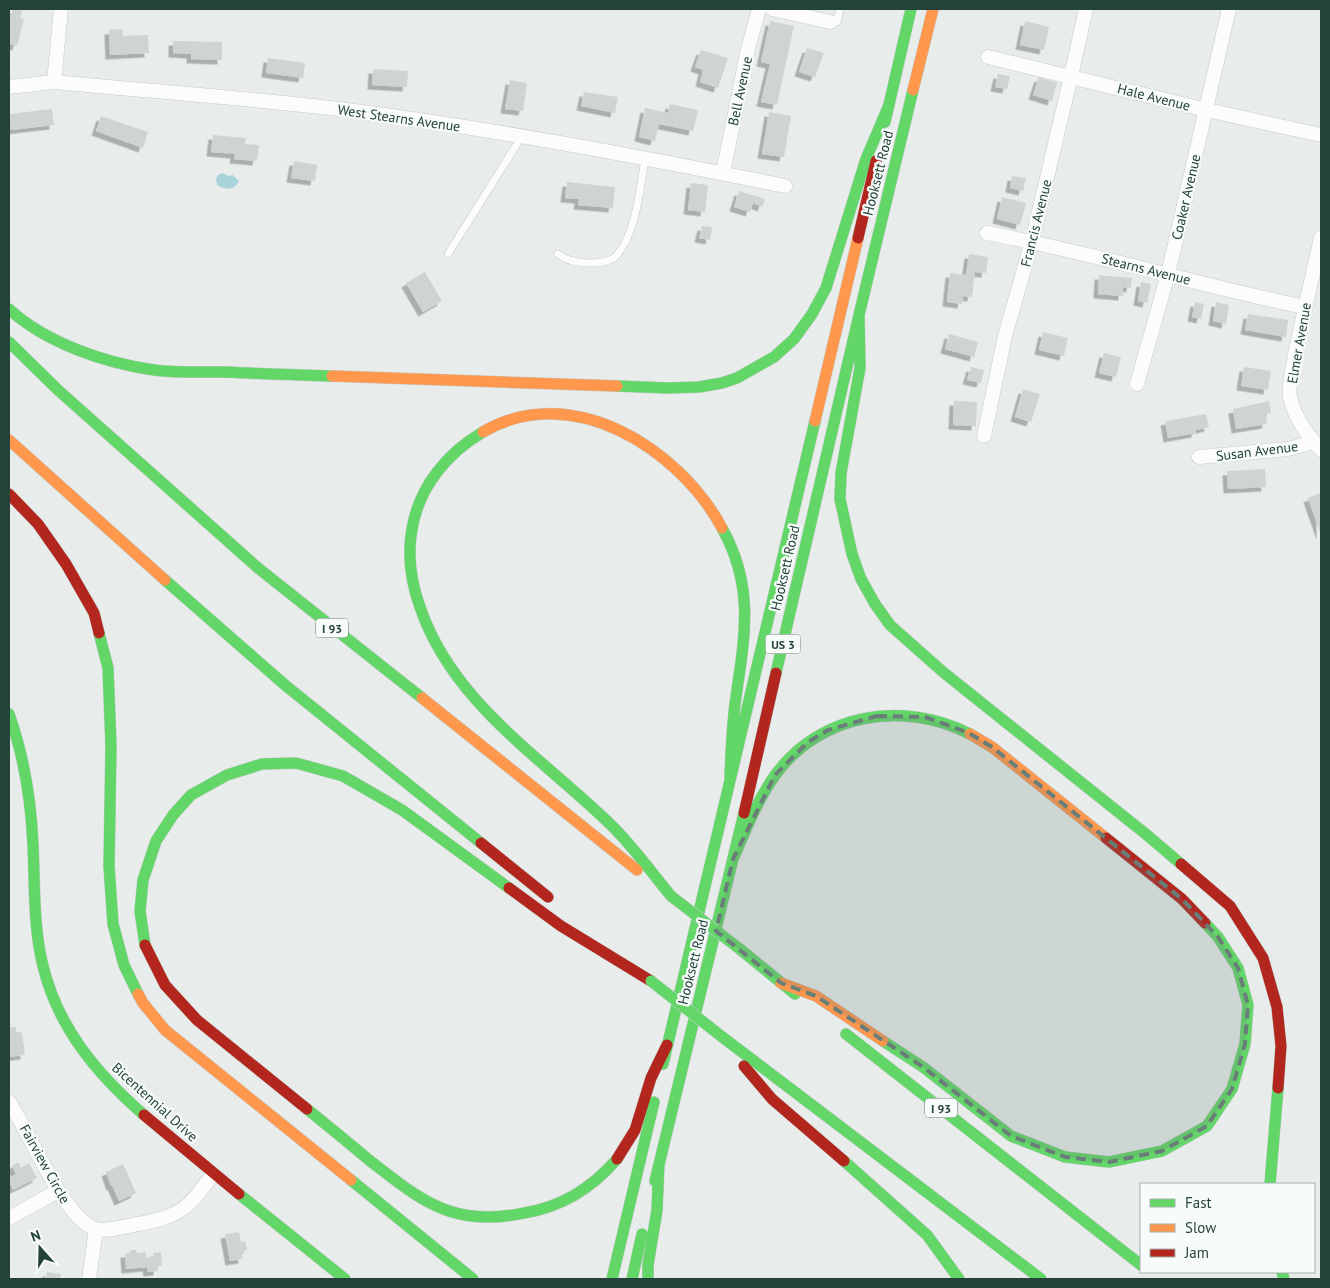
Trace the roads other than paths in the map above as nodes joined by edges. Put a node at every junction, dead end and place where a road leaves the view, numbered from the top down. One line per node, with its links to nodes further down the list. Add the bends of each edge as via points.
1 (61, 9): 12 (street)
2 (759, 9): 19 (street, Bell Avenue)
3 (772, 9): 9 (street)
4 (840, 9): 9 (lane, via 837,22)
5 (911, 9): 14 (main road, Hooksett Road / US 3)
6 (933, 9): 29 (main road, Hooksett Road / US 3)
7 (1086, 9): 11 (street, Francis Avenue)
8 (1229, 9): 15 (street, Coaker Avenue)
9 (830, 22)
10 (988, 57): 11 (street, Hale Avenue)
11 (1071, 76): 15 (street, Hale Avenue); 23 (street, Francis Avenue)
12 (54, 82): 13 (street, West Stearns Avenue); 17 (street, West Stearns Avenue, via 339,109)
13 (9, 87)
14 (889, 105): 28 (main road, via 866,159 826,288 812,314 794,339 774,358 722,383 699,388 668,388 155,370 90,355 55,340); 38 (main road, Hooksett Road / US 3)
15 (1206, 110): 16 (street, Hale Avenue); 26 (street, Coaker Avenue)
16 (1321, 135)
17 (522, 136): 18 (street, West Stearns Avenue); 24 (lane)
18 (645, 159): 19 (street, West Stearns Avenue); 25 (lane, via 626,243 612,259 594,263 575,262)
19 (723, 173): 20 (street, West Stearns Avenue)
20 (785, 186)
21 (987, 233): 23 (street, Stearns Avenue)
22 (1321, 238): 27 (street, Elmer Avenue)
23 (1032, 242): 26 (street, Stearns Avenue); 32 (street, Francis Avenue, via 1005,336)
24 (448, 254)
25 (558, 254)
26 (1168, 274): 27 (street, Stearns Avenue); 31 (street, Coaker Avenue)
27 (1304, 307): 34 (street, Elmer Avenue, via 1290,395 1294,410)
28 (9, 309)
29 (859, 315): 39 (main road, Hooksett Road / US 3); 52 (main road, via 860,368 845,446 840,499 861,579 890,625 906,640 1230,906 1263,958 1277,1007 1281,1046)
30 (9, 342): 40 (main road, I 93, via 58,390 258,568)
31 (1137, 384)
32 (984, 436)
33 (9, 440): 41 (main road, via 285,685)
34 (1318, 446): 35 (street, Susan Avenue)
35 (1199, 458)
36 (9, 494): 59 (main road, via 44,532 94,613 108,668 111,746 109,866 113,924 124,965 143,1003 165,1030)
37 (9, 714): 51 (main road, Bicentennial Drive, via 28,787 35,926 48,983 59,1011 91,1064 122,1097)
38 (730, 777): 40 (main road, via 732,722 746,631 742,575 728,536 687,478 649,447 623,433 600,423 558,414 513,419 489,428 450,454 423,494 410,539 414,590 433,640 467,691 623,836); 48 (main road, Hooksett Road / US 3)
39 (733, 859): 44 (main road, via 759,801 775,775 808,742 828,730 877,716 925,717 948,723 992,747 1043,786 1182,899 1218,936 1238,968 1248,1005 1245,1044 1232,1089 1207,1126 1162,1151 1109,1162 1065,1158 1011,1136 923,1067 816,996); 50 (main road, Hooksett Road / US 3)
40 (671, 896): 44 (main road, I 93, bridge)
41 (560, 907)
42 (583, 925): 43 (main road)
43 (651, 981): 47 (main road, bridge); 48 (main road, via 561,926 402,810 343,776 296,763 262,764 227,775 191,795 156,842 143,880 140,911 145,946 165,985 197,1020 396,1181 424,1200 455,1213 487,1217 521,1216 547,1209 592,1184 610,1168 635,1130 647,1087)
44 (782, 983): 45 (main road, I 93)
45 (813, 1008)
46 (836, 1026): 56 (main road, I 93)
47 (721, 1036): 63 (main road, via 772,1098 927,1235); 64 (main road)
48 (667, 1044): 60 (main road, Hooksett Road / US 3)
49 (9, 1102): 53 (street, Fairview Circle)
50 (659, 1164): 61 (main road, Hooksett Road / US 3); 62 (main road)
51 (213, 1174): 55 (street, via 195,1200 169,1218); 58 (main road, Bicentennial Drive)
52 (1270, 1183)
53 (58, 1191): 54 (street); 55 (street, Fairview Circle, via 81,1219)
54 (9, 1218)
55 (96, 1229): 57 (street)
56 (1140, 1264)
57 (89, 1279)
58 (345, 1279)
59 (474, 1279)
60 (612, 1279)
61 (632, 1279)
62 (648, 1279)
63 (960, 1279)
64 (1041, 1279)

